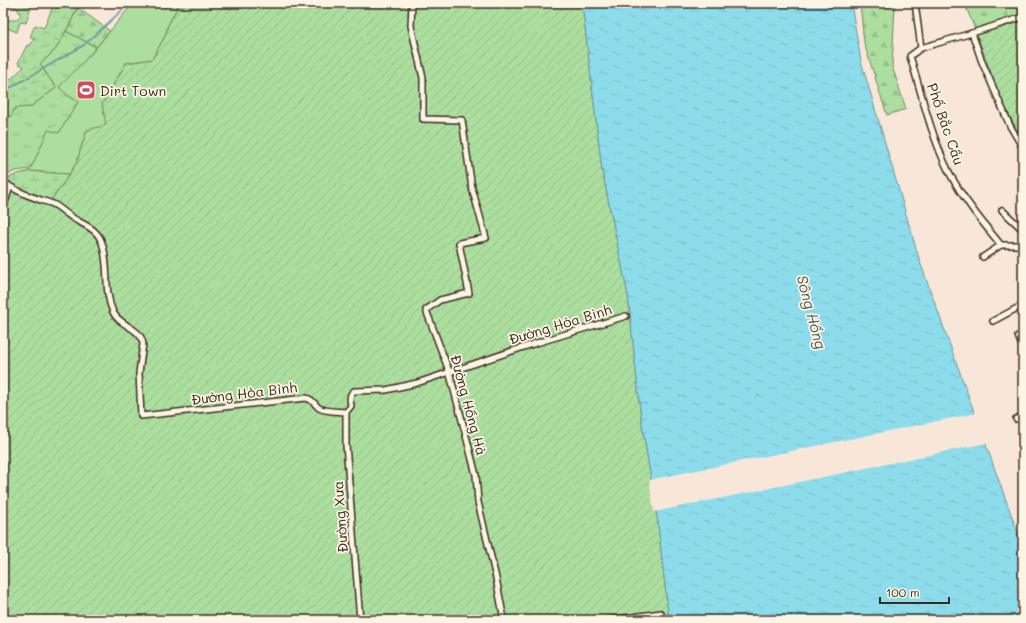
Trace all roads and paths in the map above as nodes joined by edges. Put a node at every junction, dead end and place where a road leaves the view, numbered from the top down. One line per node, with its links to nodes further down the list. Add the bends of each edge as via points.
1 (412, 3): 20 (street, Đường Hồng Hà, via 411,26 423,78 423,119 462,120 472,192 486,238 459,243 469,293 440,300 426,310)
2 (914, 3): 5 (street)
3 (1023, 16): 4 (street)
4 (972, 33): 5 (street); 6 (street, via 1010,126)
5 (921, 48): 12 (street, Phố Bắc Cầu, via 910,56 941,154 958,188)
6 (1023, 148)
7 (3, 181): 8 (street, Đường Hòa Bình)
8 (10, 187): 9 (street); 21 (street, Đường Hòa Bình, via 53,204 98,235 106,255 107,290 113,312 117,319 133,330 143,344 139,373 141,416 306,398 321,409)
9 (3, 208)
10 (1002, 210): 11 (street)
11 (1023, 230)
12 (1001, 245): 13 (street); 14 (street)
13 (1022, 245)
14 (983, 257)
15 (1023, 305): 17 (street)
16 (626, 316): 20 (street, Đường Hòa Bình)
17 (994, 321)
18 (1018, 336): 19 (street)
19 (1023, 348)
20 (449, 371): 21 (street, Đường Hòa Bình, via 417,383 386,390 354,391 351,394 351,406); 26 (street, Đường Hồng Hà, via 476,475 478,502)
21 (346, 412): 25 (street, Đường Xưa, via 346,445)
22 (1023, 416): 23 (street)
23 (1016, 419)
24 (661, 613): 27 (street)
25 (360, 620)
26 (504, 620)
27 (610, 620)

